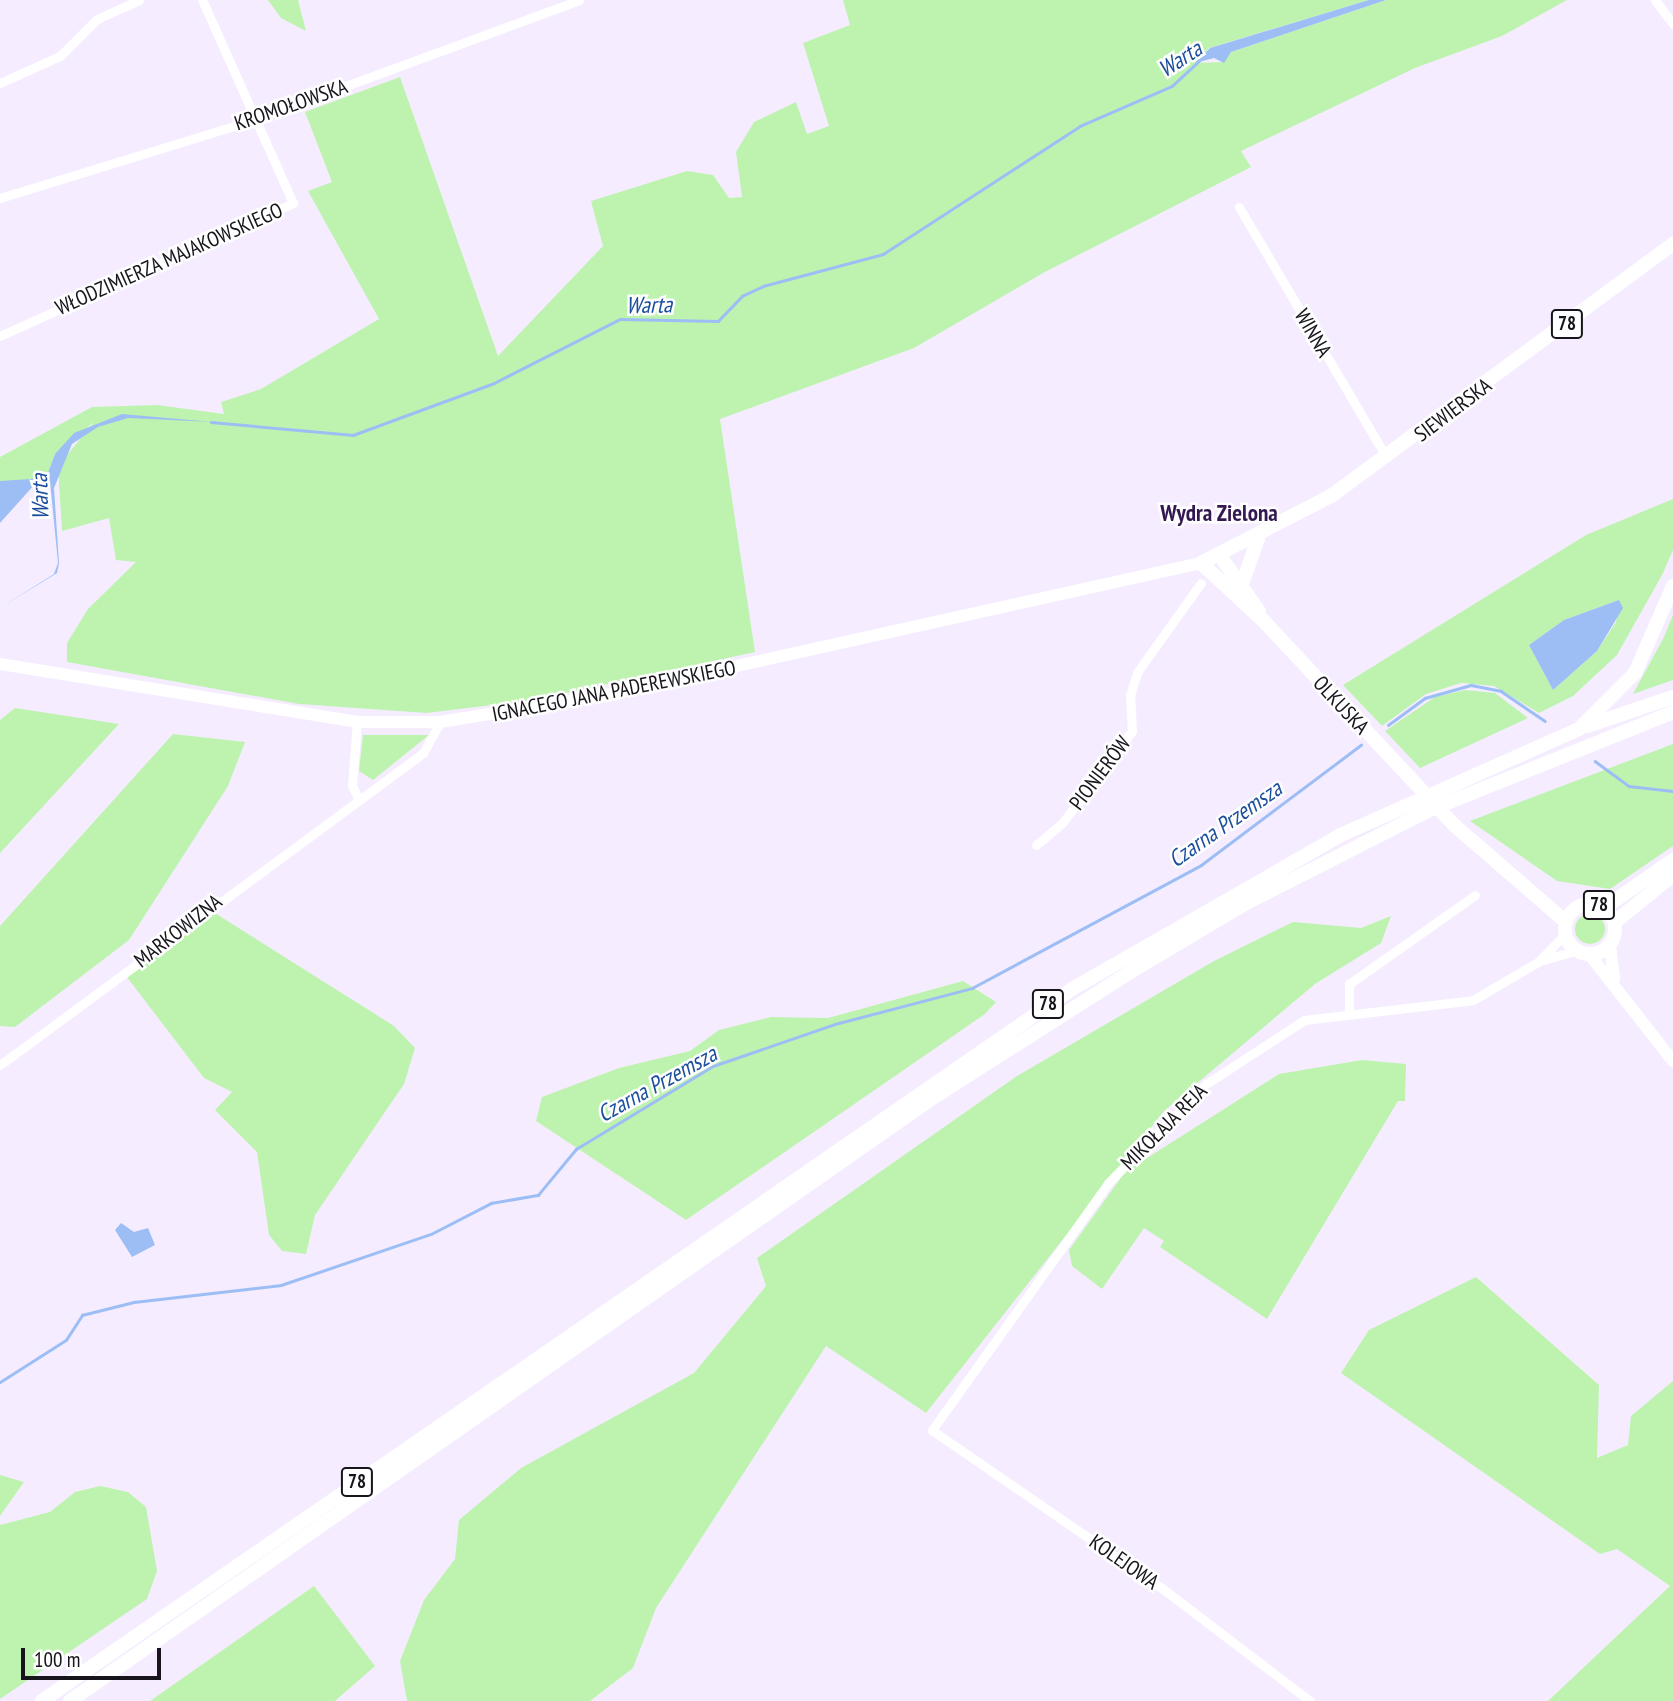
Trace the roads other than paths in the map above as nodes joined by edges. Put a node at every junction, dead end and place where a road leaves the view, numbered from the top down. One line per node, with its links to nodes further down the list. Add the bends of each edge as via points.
1 (139, 0): 6 (street, via 100,17 60,56)
2 (202, 0): 7 (street)
3 (579, 0): 7 (street, KROMOŁOWSKA)
4 (1655, 0): 5 (street)
5 (1673, 24)
6 (0, 83)
7 (256, 119): 8 (street, KROMOŁOWSKA); 11 (street, WŁODZIMIERZA MAJAKOWSKIEGO, via 293,203)
8 (0, 198)
9 (1239, 207): 12 (street, WINNA)
10 (1673, 244): 12 (main road, SIEWIERSKA / 78)
11 (0, 336)
12 (1387, 458): 13 (main road, SIEWIERSKA / 78)
13 (1258, 539): 14 (main road, SIEWIERSKA / 78); 16 (main road)
14 (1220, 556): 15 (main road, IGNACEGO JANA PADEREWSKIEGO / 78); 16 (main road, OLKUSKA)
15 (1201, 563): 19 (main road, OLKUSKA); 24 (main road, IGNACEGO JANA PADEREWSKIEGO, via 579,701)
16 (1243, 580): 19 (main road, OLKUSKA / 78)
17 (1201, 583): 29 (street, PIONIERÓW, via 1138,671 1130,695 1132,731 1063,822)
18 (1673, 586): 25 (main road, via 1635,673)
19 (1266, 623): 26 (main road, OLKUSKA / 78)
20 (0, 664): 23 (main road, IGNACEGO JANA PADEREWSKIEGO)
21 (1673, 697): 25 (main road, 78)
22 (1673, 712): 28 (main road, 78)
23 (356, 722): 24 (main road, IGNACEGO JANA PADEREWSKIEGO); 27 (street, via 352,785)
24 (440, 722): 27 (street, MARKOWIZNA, via 433,744)
25 (1579, 729): 26 (main road, 78, via 1438,788)
26 (1416, 792): 28 (main road, 78); 46 (main road, 78, via 1256,879 1072,989)
27 (359, 801): 44 (street, MARKOWIZNA)
28 (1447, 808): 32 (main road, 78); 47 (main road, 78, via 1427,811 1246,903 1050,1021)
29 (1036, 845)
30 (1673, 860): 35 (main road)
31 (1673, 875): 36 (main road)
32 (1529, 887): 34 (main road, 78); 37 (main road, 78)
33 (1475, 895): 42 (street, via 1349,984)
34 (1577, 907): 35 (main road, 78); 37 (main road, 78)
35 (1604, 908): 36 (main road, 78)
36 (1615, 922): 38 (main road, 78)
37 (1566, 928): 39 (main road, 78); 40 (street, MIKOŁAJA REJA)
38 (1609, 945): 39 (main road, 78); 41 (main road)
39 (1583, 952): 40 (street, MIKOŁAJA REJA); 41 (main road)
40 (1538, 962): 42 (street, MIKOŁAJA REJA, via 1460,1004)
41 (1617, 989): 43 (main road)
42 (1349, 1013): 45 (street, MIKOŁAJA REJA, via 1285,1026 1175,1110 1108,1183)
43 (1673, 1061)
44 (0, 1065)
45 (932, 1430): 48 (street, KOLEJOWA, via 1163,1589)
46 (42, 1701)
47 (70, 1701)
48 (1310, 1701)

